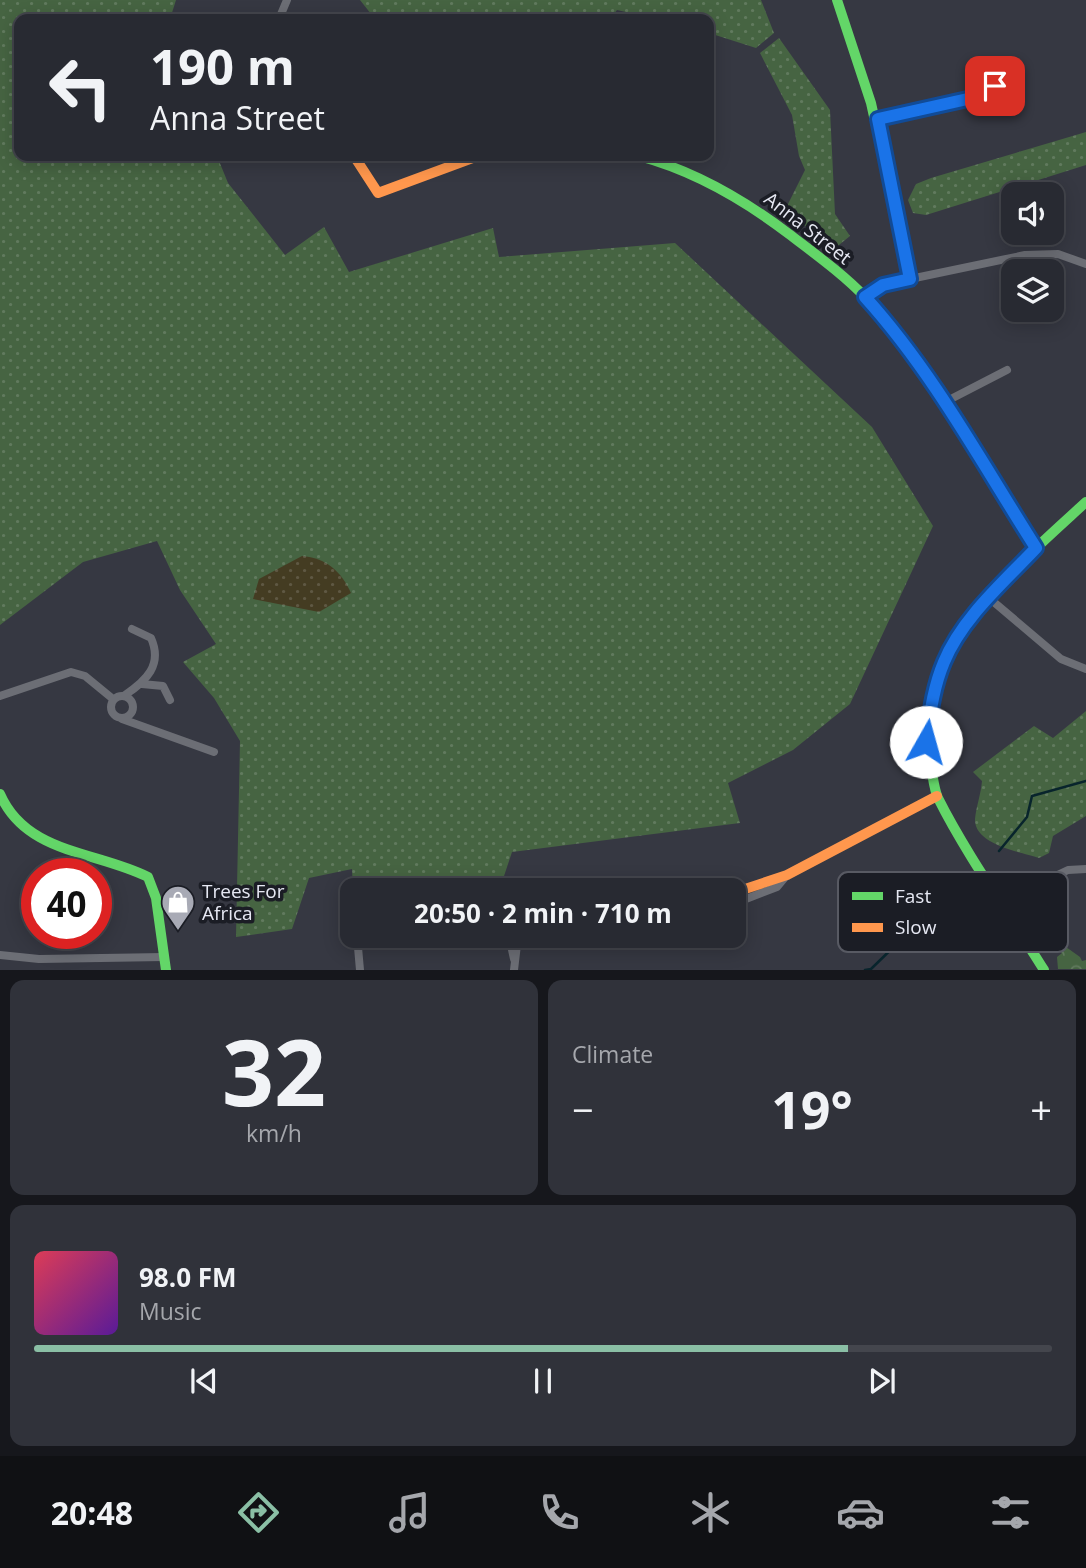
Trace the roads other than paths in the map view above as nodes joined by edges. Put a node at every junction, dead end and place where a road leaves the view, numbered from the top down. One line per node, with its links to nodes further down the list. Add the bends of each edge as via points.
1 (836, 0): 3 (street, via 858,51)
2 (995, 86): 3 (street, via 972,98)
3 (878, 119): 8 (street)
4 (357, 161): 5 (street, via 378,193)
5 (464, 161)
6 (655, 161): 9 (street, Anna Street, via 730,192 834,268)
7 (1086, 264): 8 (street, via 1058,254 1025,255)
8 (910, 279): 9 (street, via 883,285)
9 (865, 297): 11 (street, Anna Street)
10 (1007, 370): 11 (street)
11 (945, 402): 13 (street, Anna Street)
12 (1086, 502): 13 (street)
13 (1036, 548): 14 (street)
14 (989, 598): 16 (street, via 1061,659); 25 (street, via 944,661 931,702 926,742)
15 (132, 629): 17 (street, via 151,638 155,652 151,673)
16 (1086, 669)
17 (142, 684): 18 (street); 21 (street, via 160,685)
18 (125, 695): 20 (street); 22 (street, via 133,708)
19 (0, 696): 20 (street, via 71,672 85,676)
20 (113, 699): 22 (street, via 110,709)
21 (170, 700)
22 (122, 719): 23 (street)
23 (214, 752)
24 (0, 794): 37 (street, via 7,812 27,833 148,877 156,898)
25 (937, 796): 27 (street); 29 (street)
26 (1086, 869): 28 (street)
27 (984, 872)
28 (1064, 872)
29 (787, 875): 30 (street); 31 (street, via 777,887)
30 (746, 889)
31 (746, 899)
32 (358, 948): 40 (street)
33 (512, 948): 38 (street)
34 (516, 948): 38 (street)
35 (1033, 952): 42 (street)
36 (0, 956): 37 (street)
37 (164, 957): 39 (street)
38 (514, 958): 41 (street)
39 (166, 970)
40 (360, 970)
41 (514, 970)
42 (1044, 970)

